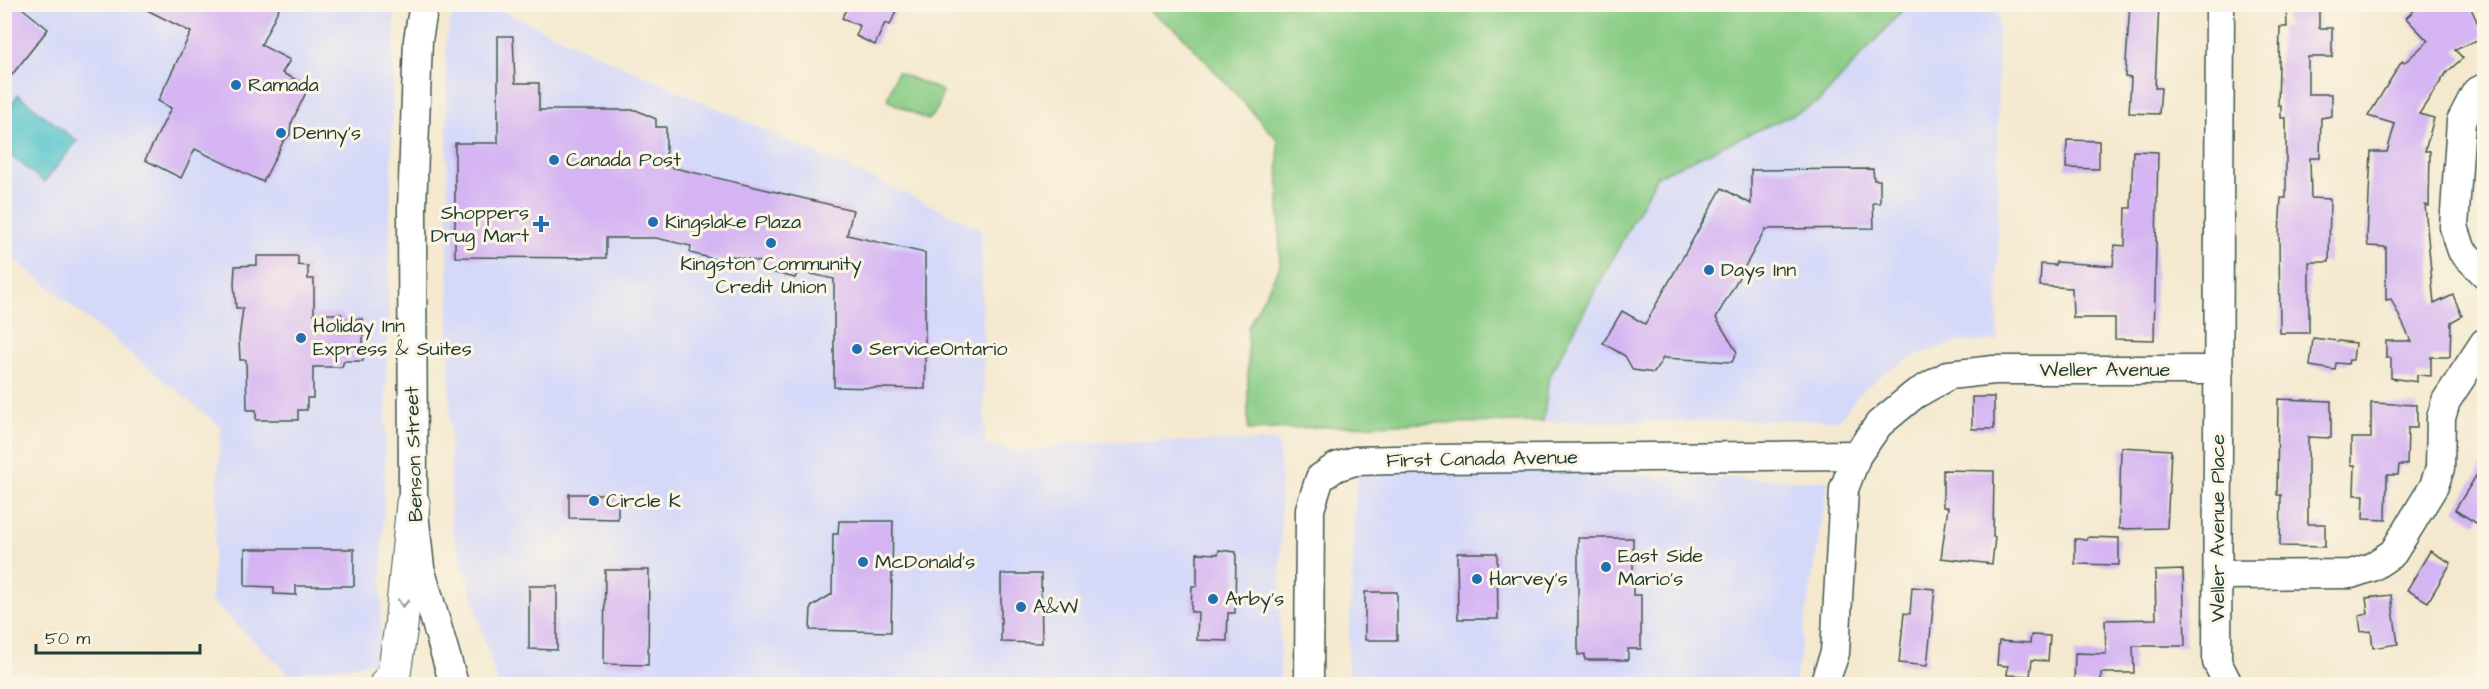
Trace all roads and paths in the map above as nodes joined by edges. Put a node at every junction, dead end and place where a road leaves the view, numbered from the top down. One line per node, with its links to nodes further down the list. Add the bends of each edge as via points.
1 (424, 4): 8 (street, Benson Street, via 418,39 412,209)
2 (2220, 4): 6 (street)
3 (2484, 88): 4 (street, via 2476,92 2461,121 2454,226 2462,251)
4 (2484, 273)
5 (2484, 343): 9 (street, via 2446,401 2440,468 2434,486 2393,553 2372,567 2351,574)
6 (2219, 370): 7 (street, Weller Avenue, via 1994,370 1949,375 1914,395 1879,424); 9 (street, Weller Avenue Place)
7 (1857, 455): 10 (street, Weller Avenue, via 1844,489); 13 (street, First Canada Avenue, via 1385,460 1355,461 1336,467 1320,478 1310,509)
8 (413, 503): 11 (main road, one-way to 11, via 394,674); 12 (street, Benson Street, via 420,568)
9 (2219, 575): 16 (street, Weller Avenue Place, via 2217,662)
10 (1835, 653): 14 (street, Weller Avenue); 15 (street, Weller Avenue)
11 (386, 684)
12 (454, 684)
13 (1309, 684)
14 (1824, 684)
15 (1844, 684)
16 (2228, 684)

